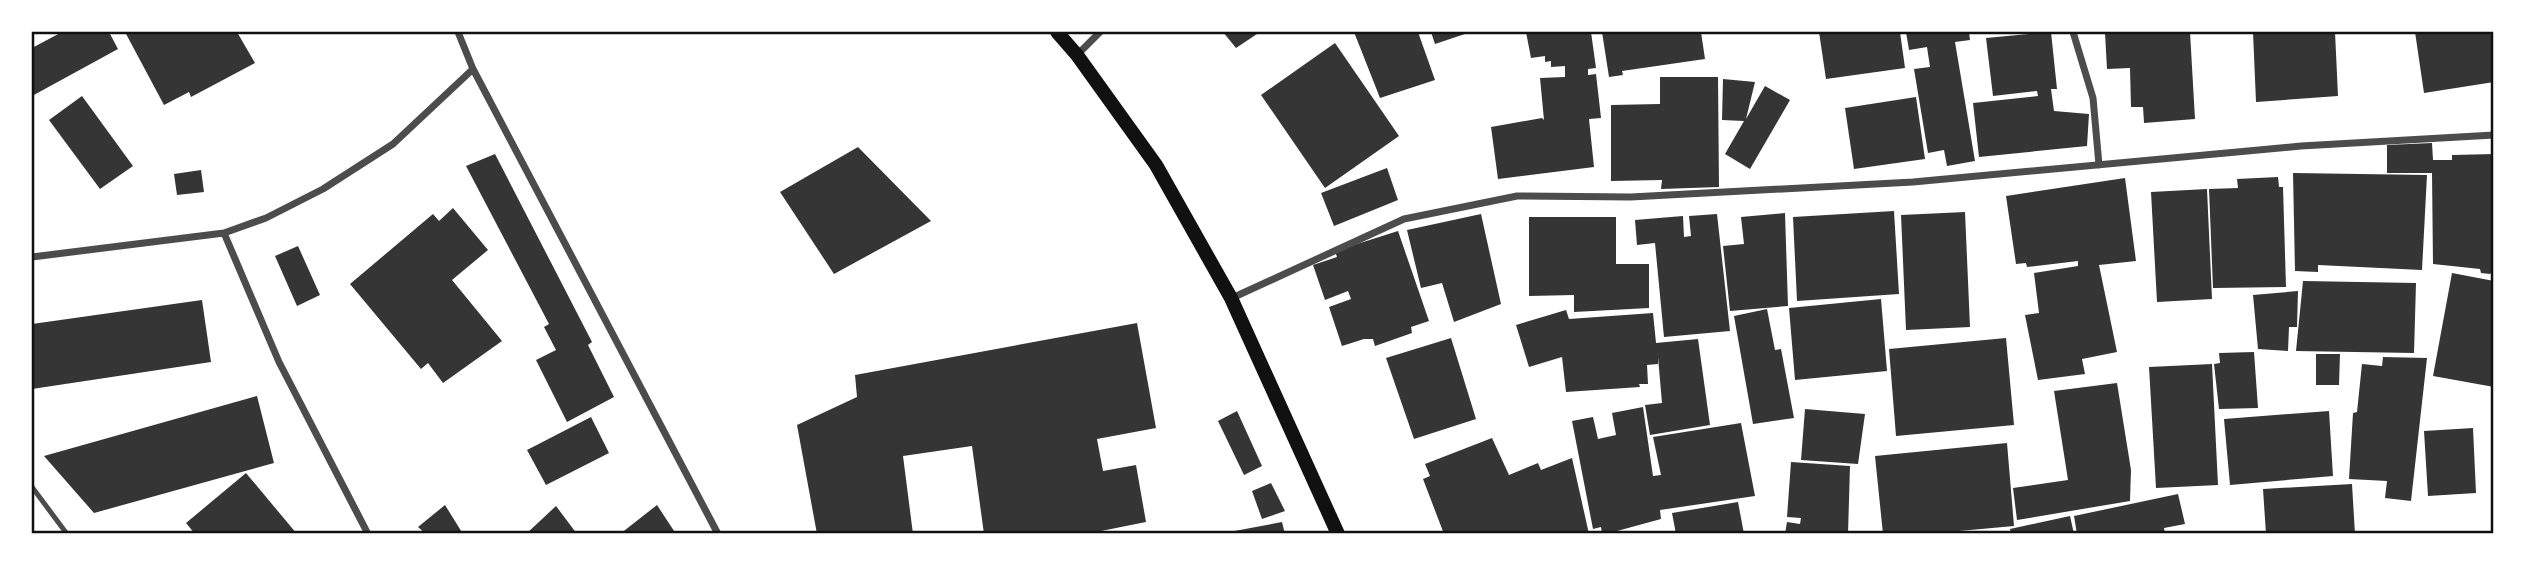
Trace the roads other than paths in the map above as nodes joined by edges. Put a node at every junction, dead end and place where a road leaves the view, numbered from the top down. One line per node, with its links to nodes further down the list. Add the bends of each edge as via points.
1 (458, 32): 6 (street)
2 (1057, 32): 5 (main road)
3 (1100, 32): 5 (street)
4 (2073, 32): 8 (street, via 2093,98)
5 (1077, 55): 11 (main road, via 1156,165)
6 (473, 69): 9 (street, via 393,144 323,189); 15 (street)
7 (2494, 135): 8 (street, via 2301,146)
8 (2099, 165): 11 (street, via 1899,183 1631,197 1517,196 1404,219)
9 (224, 233): 10 (street); 14 (street, via 279,362)
10 (32, 257)
11 (1231, 298): 16 (main road)
12 (32, 487): 13 (lane)
13 (67, 534)
14 (368, 534)
15 (718, 534)
16 (1338, 534)

